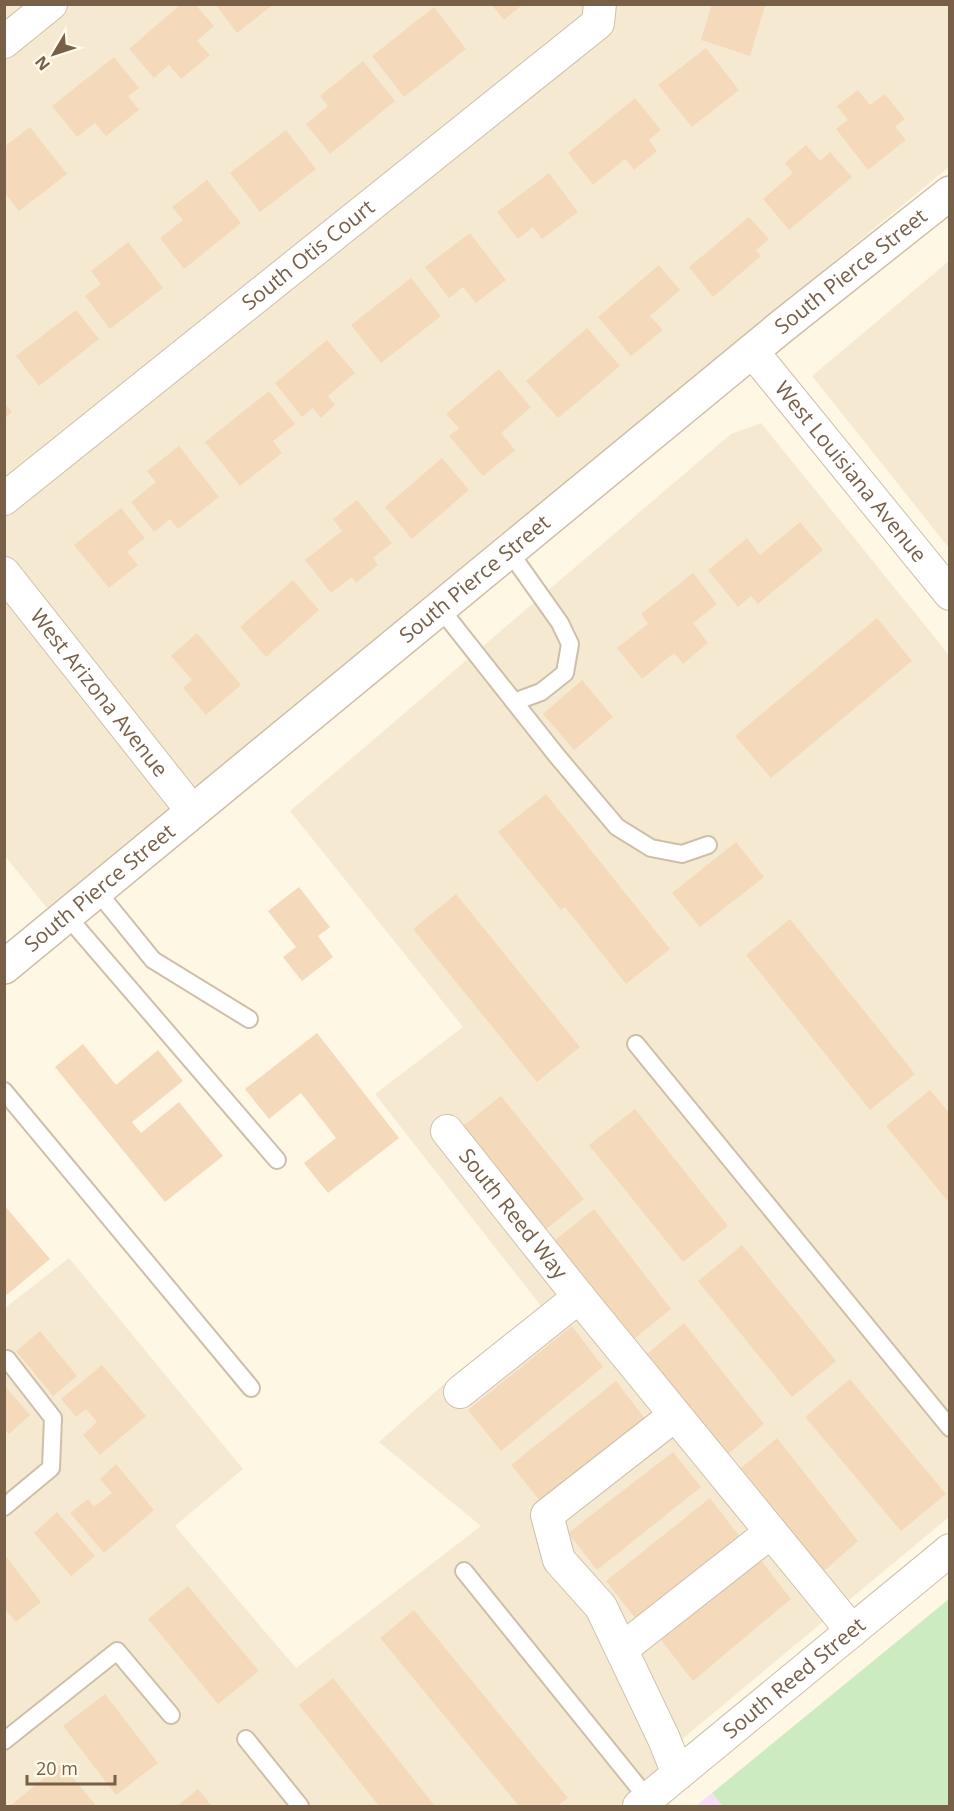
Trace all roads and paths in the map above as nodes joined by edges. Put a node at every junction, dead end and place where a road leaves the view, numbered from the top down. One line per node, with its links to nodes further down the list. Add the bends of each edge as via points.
1 (51, 4): 3 (street)
2 (600, 4): 6 (street, South Otis Court, via 598,23)
3 (4, 42)
4 (950, 193): 5 (street, South Pierce Street)
5 (752, 351): 7 (street, South Pierce Street); 9 (street, West Louisiana Avenue)
6 (4, 500)
7 (509, 551): 10 (street, South Pierce Street); 11 (lane, via 561,623 570,644 565,673 541,692)
8 (4, 573): 12 (street, West Arizona Avenue)
9 (950, 594)
10 (440, 608): 11 (lane); 12 (street, South Pierce Street)
11 (514, 702): 13 (lane, via 617,827 651,848 682,854)
12 (193, 812): 14 (street, South Pierce Street)
13 (708, 845)
14 (97, 891): 15 (street, South Pierce Street); 17 (lane, via 153,960)
15 (67, 916): 16 (street, South Pierce Street); 21 (lane)
16 (4, 967)
17 (249, 1019)
18 (636, 1044): 27 (lane)
19 (4, 1091): 24 (lane)
20 (447, 1131): 22 (street, South Reed Way)
21 (277, 1160)
22 (579, 1297): 25 (street, South Reed Way); 26 (street, South Reed Way)
23 (7, 1359): 28 (lane, via 53,1418 51,1468)
24 (251, 1388)
25 (460, 1392)
26 (675, 1414): 29 (street, South Reed Way); 33 (street, via 547,1515 559,1560 601,1606)
27 (950, 1428)
28 (4, 1507)
29 (771, 1532): 32 (street, South Reed Way); 33 (street)
30 (950, 1550): 32 (street, South Reed Street)
31 (464, 1571): 38 (lane)
32 (852, 1631): 37 (street, South Reed Street)
33 (622, 1649): 37 (street)
34 (171, 1715): 36 (lane, via 117,1651)
35 (246, 1739): 39 (lane)
36 (4, 1741)
37 (678, 1774): 38 (street, South Reed Street)
38 (645, 1804)
39 (300, 1806)

